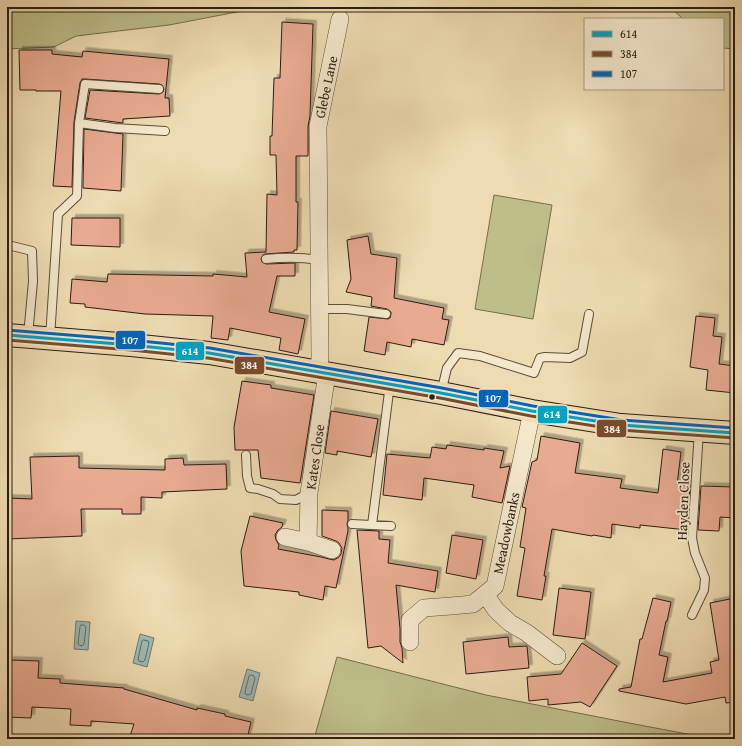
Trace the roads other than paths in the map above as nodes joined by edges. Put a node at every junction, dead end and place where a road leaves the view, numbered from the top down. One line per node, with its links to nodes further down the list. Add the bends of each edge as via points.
1 (340, 19): 7 (street, Glebe Lane, via 318,126)
2 (159, 89): 3 (lane, via 85,84)
3 (79, 123): 4 (lane); 12 (lane, via 77,196 58,214)
4 (165, 131)
5 (7, 246): 11 (lane, via 32,252 34,281)
6 (266, 259): 7 (lane, via 284,257)
7 (319, 260): 8 (street, Glebe Lane)
8 (319, 309): 9 (lane, via 347,309); 13 (street, Glebe Lane, via 320,357)
9 (386, 314)
10 (589, 314): 15 (lane, via 582,352 570,358 540,358 534,373 480,356 458,353 446,368)
11 (17, 336): 12 (main road)
12 (50, 338): 13 (main road, via 209,353)
13 (323, 372): 14 (main road); 20 (street, Kates Close)
14 (390, 384): 15 (main road); 22 (lane)
15 (441, 393): 16 (main road)
16 (532, 411): 17 (main road, via 621,425); 27 (street, Meadowbanks, via 495,586)
17 (699, 430): 18 (main road); 28 (lane, Hayden Close, via 692,538 705,584)
18 (735, 433)
19 (246, 455): 20 (lane, via 250,488 273,494 280,499 296,500)
20 (309, 493): 25 (street, Kates Close)
21 (352, 524): 22 (lane)
22 (372, 524): 23 (lane)
23 (391, 526)
24 (285, 537): 25 (street)
25 (308, 542): 26 (street)
26 (332, 550)
27 (485, 594): 29 (street, Meadowbanks, via 473,604 424,608 410,620); 30 (street, via 496,610)
28 (692, 615)
29 (410, 642)
30 (557, 656)

